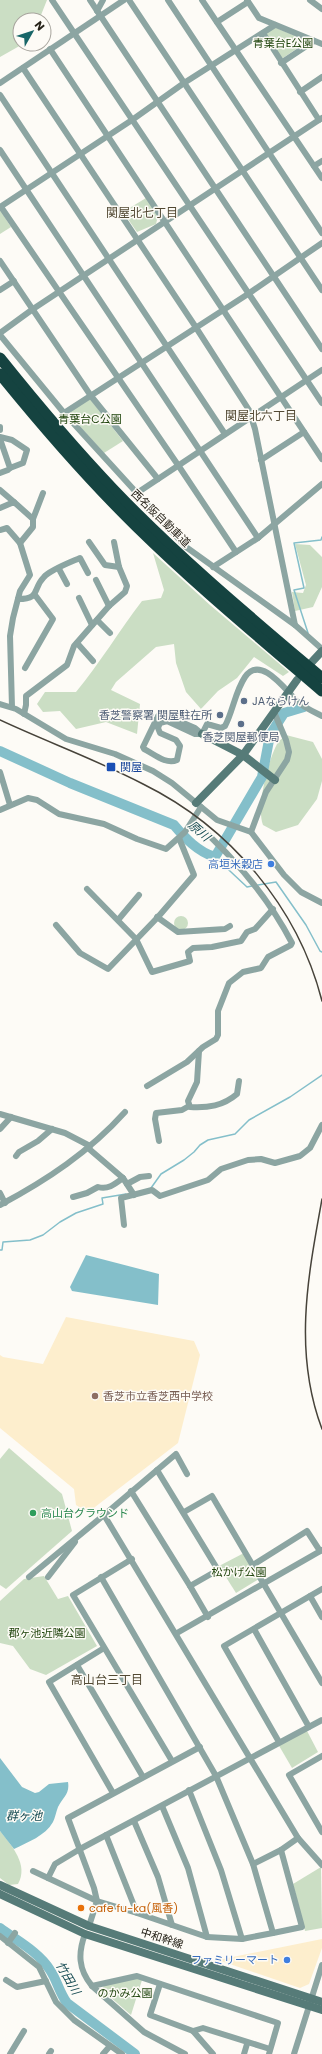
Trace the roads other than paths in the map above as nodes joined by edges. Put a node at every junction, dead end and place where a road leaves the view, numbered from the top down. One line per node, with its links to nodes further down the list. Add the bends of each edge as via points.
1 (52, 0): 14 (street)
2 (90, 0): 11 (street)
3 (102, 0): 11 (street)
4 (124, 0): 11 (street)
5 (129, 0): 27 (street)
6 (168, 0): 23 (street)
7 (202, 0): 12 (street)
8 (310, 0): 10 (street)
9 (247, 1): 12 (street); 13 (street, via 259,18)
10 (322, 9)
11 (99, 13): 14 (street); 30 (street)
12 (217, 22): 19 (street)
13 (275, 25): 15 (street); 16 (street)
14 (74, 33): 18 (street); 32 (street)
15 (262, 33): 19 (street); 22 (street)
16 (314, 41): 17 (street); 22 (street)
17 (322, 44)
18 (52, 48)
19 (236, 50): 23 (street); 34 (street)
20 (46, 52): 24 (street)
21 (52, 52): 33 (street)
22 (281, 63): 28 (street)
23 (211, 66): 27 (street); 37 (street)
24 (23, 68): 26 (street); 36 (street)
25 (322, 77): 28 (street)
26 (0, 83)
27 (184, 83): 30 (street); 40 (street)
28 (300, 92): 31 (street)
29 (0, 95): 41 (street)
30 (158, 101): 32 (street); 43 (street)
31 (320, 119): 34 (street)
32 (132, 120): 33 (street); 45 (street)
33 (107, 136): 36 (street); 47 (street)
34 (294, 137): 37 (street); 39 (street)
35 (1, 154): 44 (street)
36 (80, 154): 41 (street); 49 (street)
37 (268, 155): 40 (street); 48 (street)
38 (322, 161): 39 (street)
39 (314, 166): 42 (street)
40 (243, 171): 43 (street); 51 (street)
41 (53, 172): 44 (street); 52 (street)
42 (322, 178)
43 (216, 188): 45 (street); 54 (street)
44 (26, 190): 46 (street); 55 (street)
45 (191, 206): 47 (street); 60 (street)
46 (0, 207): 59 (street)
47 (165, 223): 49 (street); 62 (street)
48 (322, 234)
49 (138, 240): 52 (street); 63 (street)
50 (322, 243): 51 (street)
51 (301, 257): 54 (street); 58 (street)
52 (110, 259): 55 (street); 65 (street)
53 (0, 261): 56 (street)
54 (273, 275): 60 (street); 66 (street)
55 (83, 276): 59 (street); 68 (street)
56 (14, 281): 57 (street); 61 (street)
57 (0, 290)
58 (322, 290)
59 (59, 292): 61 (street); 71 (street)
60 (248, 294): 62 (street); 72 (street)
61 (33, 309): 64 (street); 73 (street)
62 (223, 310): 63 (street); 74 (street)
63 (195, 326): 65 (street); 77 (street)
64 (0, 334): 76 (street)
65 (167, 346): 68 (street); 79 (street)
66 (322, 349)
67 (0, 358): 121 (highway, 西名阪自動車道, via 75,448 138,514 231,600)
68 (142, 362): 71 (street); 81 (street)
69 (322, 370): 72 (street)
70 (0, 374): 123 (highway, 西名阪自動車道, via 72,459 136,526 223,607)
71 (117, 378): 73 (street); 84 (street)
72 (307, 380): 74 (street); 75 (street)
73 (91, 396): 76 (street); 87 (street)
74 (281, 397): 77 (street); 78 (street)
75 (322, 403)
76 (64, 413): 91 (street)
77 (252, 416): 79 (street); 83 (street)
78 (304, 432): 82 (street); 83 (street)
79 (226, 434): 81 (street)
80 (0, 438): 85 (street); 85 (street, via 12,440 27,450 23,463)
81 (200, 451): 84 (street); 97 (street)
82 (322, 459)
83 (261, 460): 95 (street)
84 (178, 465): 87 (street); 101 (street)
85 (10, 468): 86 (street)
86 (0, 473)
87 (158, 479): 91 (street)
88 (322, 484): 95 (street)
89 (0, 490): 92 (street)
90 (43, 493): 94 (street)
91 (137, 493): 103 (street, via 186,547)
92 (14, 502): 93 (street); 94 (street)
93 (0, 508)
94 (33, 519): 100 (street, via 33,527)
95 (275, 525): 97 (street); 114 (street)
96 (0, 530): 100 (street, via 7,528)
97 (258, 538): 101 (street)
98 (89, 542): 102 (street, via 105,565)
99 (114, 542): 102 (street)
100 (20, 543): 110 (street, via 30,575)
101 (236, 552): 103 (street)
102 (119, 567): 111 (street, via 127,586 125,592)
103 (213, 567): 114 (street)
104 (59, 569): 105 (street, via 80,558); 107 (street); 108 (street, via 44,577)
105 (88, 573)
106 (96, 580): 111 (street)
107 (66, 584)
108 (35, 595): 110 (street, via 27,599); 120 (street, via 53,620)
109 (79, 598): 113 (street)
110 (18, 599): 126 (street, via 10,636)
111 (109, 606): 112 (street)
112 (97, 620): 113 (street); 115 (street)
113 (92, 625): 116 (street)
114 (295, 626): 117 (street)
115 (110, 633)
116 (77, 644): 118 (street); 128 (street, via 67,665 26,696)
117 (322, 650): 119 (main road)
118 (93, 661)
119 (310, 664)
120 (25, 668)
121 (322, 678)
122 (297, 680): 124 (main road)
123 (322, 691)
124 (289, 692): 127 (main road); 129 (street, via 299,702); 130 (street, via 268,673 260,669 254,670 246,676 225,726 221,728 207,724)
125 (0, 704): 126 (street)
126 (12, 707): 128 (street)
127 (274, 712): 131 (main road); 133 (street, via 289,752)
128 (24, 714): 135 (street, via 66,739 114,754 153,771)
129 (322, 716)
130 (202, 734): 130 (street, via 195,734 167,721 160,724 160,733 176,740 180,746 177,760 172,762 144,750 143,747 158,716 165,715 196,728); 131 (main road)
131 (243, 755): 133 (main road); 135 (main road)
132 (0, 772): 134 (street)
133 (275, 780): 138 (street, via 262,802)
134 (10, 805): 136 (street); 139 (street, via 24,799 37,800 59,814 104,824 166,849)
135 (199, 805): 137 (street); 138 (street, via 217,820)
136 (0, 810)
137 (194, 821): 139 (street); 143 (street, via 224,848)
138 (252, 832): 142 (street, via 284,875 301,892)
139 (179, 838): 144 (street, via 194,875)
140 (87, 889): 145 (street)
141 (139, 895): 145 (street)
142 (322, 903)
143 (273, 909): 148 (street, via 255,929 247,932 241,941 193,948 188,952 190,961 152,972); 149 (street, via 291,945 268,957 261,968 243,972 234,978 219,1006 218,1035)
144 (158, 917): 147 (street, via 178,932 225,929); 148 (street)
145 (118, 920): 148 (street)
146 (56, 925): 148 (street, via 80,953 108,969)
147 (230, 926)
148 (136, 940)
149 (199, 1050): 151 (street, via 187,1062); 152 (street, via 197,1082 188,1101)
150 (239, 1081): 152 (street, via 237,1094 228,1102 201,1108)
151 (147, 1086)
152 (189, 1106): 159 (street, via 182,1110 156,1113)
153 (125, 1112): 160 (street)
154 (0, 1114): 155 (street)
155 (11, 1117): 157 (street); 158 (street)
156 (322, 1125): 166 (street, via 310,1148 300,1156 275,1163 261,1159 248,1160 221,1169 208,1180 160,1196 152,1190)
157 (52, 1129): 160 (street, via 75,1137); 161 (street)
158 (0, 1130)
159 (159, 1141)
160 (89, 1147): 163 (street); 168 (street, via 34,1187)
161 (16, 1156)
162 (149, 1176): 164 (street, via 140,1177)
163 (123, 1178): 164 (street); 167 (street, via 111,1186 98,1187)
164 (128, 1184): 166 (street)
165 (0, 1193): 168 (street)
166 (134, 1195): 169 (street, via 121,1198)
167 (73, 1197)
168 (2, 1204)
169 (124, 1225)
170 (157, 1470): 171 (street, via 176,1454); 172 (street); 173 (street)
171 (187, 1474)
172 (131, 1491): 174 (street); 183 (street)
173 (184, 1512): 178 (street, via 212,1496); 183 (street, via 218,1570)
174 (104, 1515): 175 (street); 177 (street)
175 (84, 1532): 179 (street); 180 (street)
176 (321, 1550): 178 (street, via 307,1531); 182 (street)
177 (132, 1559): 181 (street); 190 (street)
178 (252, 1565): 182 (street)
179 (29, 1577)
180 (48, 1577)
181 (101, 1577): 191 (street, via 73,1594); 197 (street)
182 (263, 1583): 186 (street); 187 (street)
183 (190, 1586): 187 (street)
184 (322, 1589): 185 (street)
185 (310, 1596): 186 (street); 188 (street)
186 (282, 1613): 189 (street); 193 (street)
187 (208, 1616): 190 (street)
188 (322, 1617)
189 (254, 1629): 195 (street); 196 (street, via 224,1646)
190 (177, 1633): 199 (street)
191 (104, 1648): 192 (street); 200 (street)
192 (77, 1665): 202 (street); 204 (street, via 49,1682)
193 (322, 1682)
194 (322, 1720): 195 (street)
195 (309, 1727): 196 (street)
196 (279, 1742): 199 (street)
197 (200, 1747): 200 (street); 201 (street)
198 (322, 1756): 207 (street, via 289,1775)
199 (250, 1759): 201 (street); 209 (street)
200 (172, 1761): 202 (street)
201 (216, 1776): 203 (street); 212 (street)
202 (142, 1777): 204 (street)
203 (190, 1790): 205 (street); 226 (street, via 221,1870)
204 (114, 1793): 210 (street, via 68,1818)
205 (162, 1806): 206 (street); 225 (street, via 188,1868)
206 (134, 1821): 208 (street); 220 (street, via 158,1877)
207 (322, 1832)
208 (106, 1835): 210 (street); 219 (street)
209 (298, 1838): 211 (street); 213 (street)
210 (80, 1849): 215 (street, via 55,1864); 218 (street)
211 (281, 1850): 212 (street); 223 (street, via 302,1927)
212 (253, 1864): 223 (street)
213 (322, 1865)
214 (33, 1871): 215 (street)
215 (48, 1878): 218 (street)
216 (0, 1885): 221 (main road, 中和幹線)
217 (0, 1894): 221 (main road, 中和幹線)
218 (97, 1901): 219 (street); 221 (street)
219 (137, 1913): 220 (street)
220 (172, 1925): 225 (street)
221 (87, 1930): 232 (street, via 79,1952 85,1977); 233 (main road, 中和幹線)
222 (15, 1933): 227 (street)
223 (273, 1933): 226 (street)
224 (0, 1936): 227 (street)
225 (208, 1937): 226 (street)
226 (242, 1939)
227 (8, 1943): 230 (street, via 38,1967)
228 (322, 1965): 233 (street)
229 (6, 1980): 230 (street, via 17,1987)
230 (46, 1981): 239 (street, via 56,2002 74,2020)
231 (160, 1984): 232 (street, via 137,1976); 237 (street, via 150,2015); 240 (street, via 278,2023)
232 (92, 1986): 244 (street, via 144,2032)
233 (310, 2002): 234 (main road, 中和幹線); 235 (main road, 中和幹線); 247 (street)
234 (322, 2002)
235 (322, 2010)
236 (24, 2031): 241 (street)
237 (193, 2031): 240 (street, via 202,2028); 245 (street)
238 (247, 2044): 246 (street)
239 (110, 2046): 242 (street); 243 (street)
240 (270, 2052)
241 (10, 2054)
242 (103, 2054)
243 (122, 2054)
244 (185, 2054)
245 (213, 2054)
246 (244, 2054)
247 (294, 2054)

